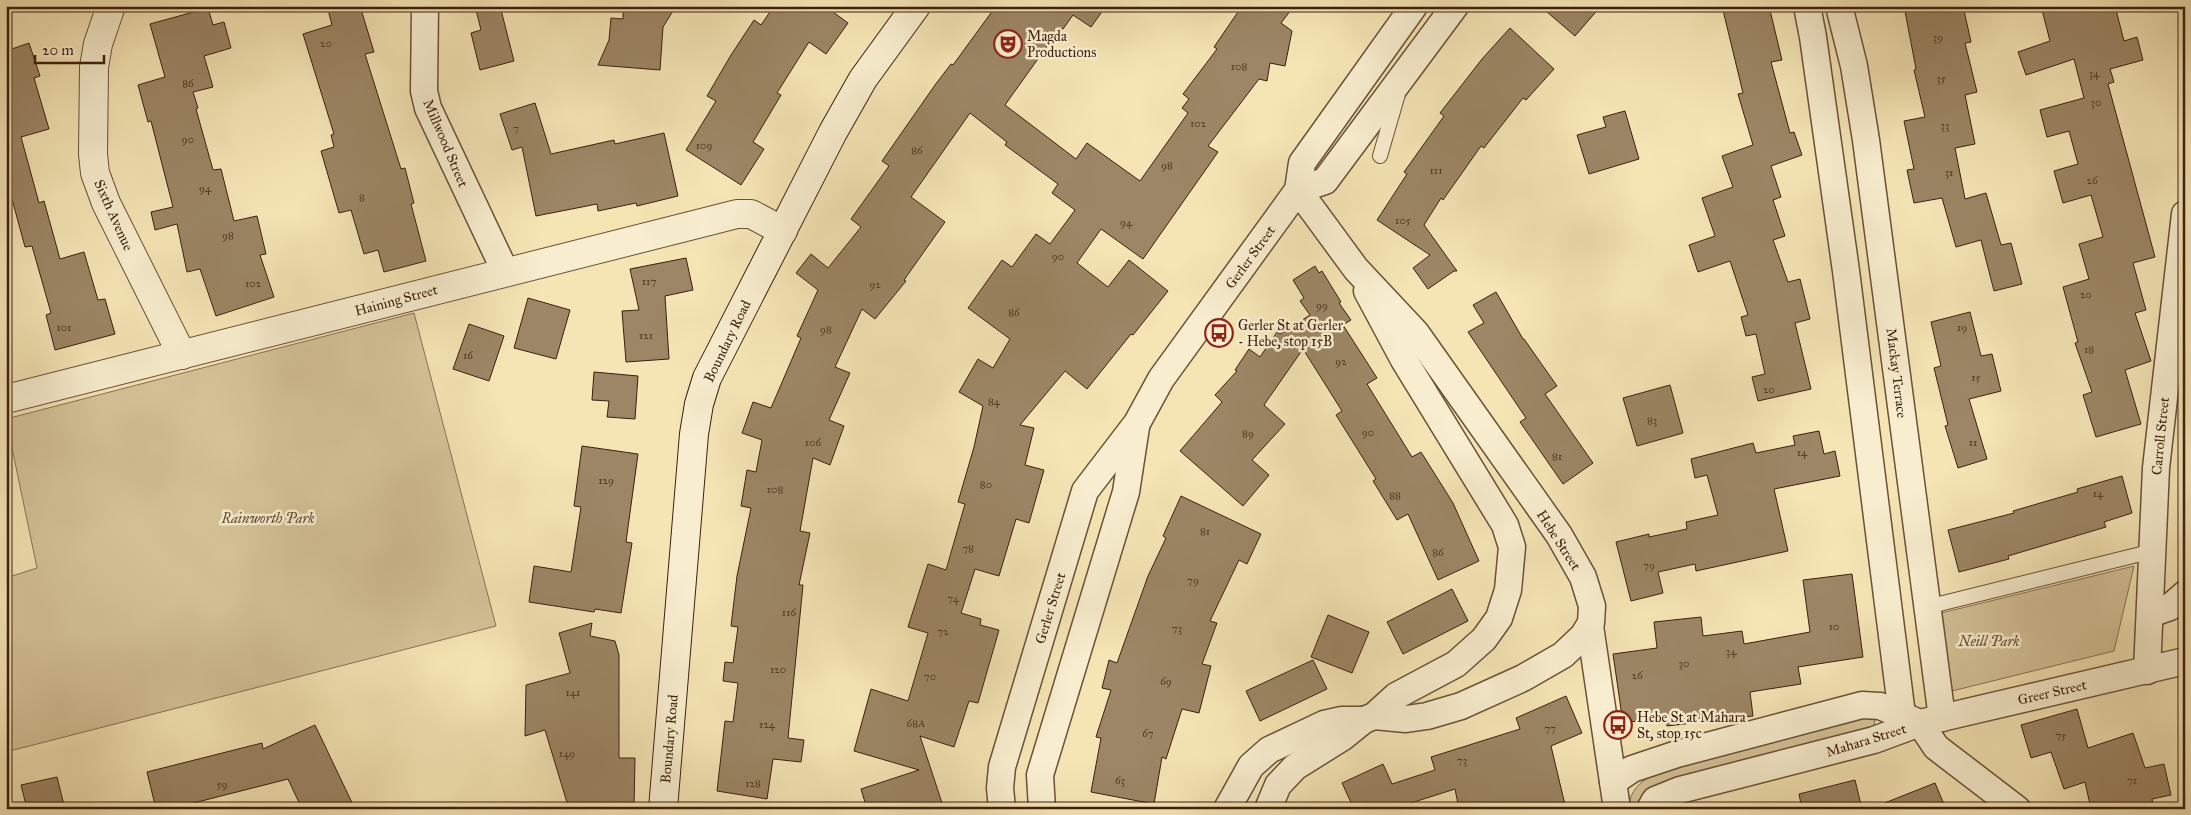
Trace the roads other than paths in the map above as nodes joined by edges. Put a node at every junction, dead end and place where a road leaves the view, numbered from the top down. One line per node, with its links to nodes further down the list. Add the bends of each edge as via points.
1 (110, 6): 17 (street, Sixth Avenue, via 94,68 95,173 106,203)
2 (425, 6): 16 (street, Millwood Street, via 424,91 428,108)
3 (916, 6): 13 (street, Boundary Road, via 863,79)
4 (1414, 6): 11 (street, Gerler Street, via 1302,163)
5 (1455, 6): 9 (street)
6 (1807, 6): 8 (street)
7 (1842, 18): 8 (street, Mackay Terrace); 22 (street, Mackay Terrace, via 1859,88)
8 (1813, 37): 28 (street, via 1845,261)
9 (1403, 77): 10 (lane); 11 (street, via 1324,181)
10 (1380, 156)
11 (1298, 190): 15 (street, Hebe Street); 19 (street, Gerler Street, via 1161,380)
12 (2185, 214): 14 (street, Carroll Street)
13 (783, 231): 16 (street, Haining Street, via 751,214 737,214); 30 (street, Boundary Road, via 707,378 699,404)
14 (2182, 260): 20 (street, Carroll Street, via 2156,468)
15 (1356, 269): 24 (street, Hebe Street, via 1416,334 1567,547 1589,592); 27 (street, Hebe Street, via 1400,352 1501,517 1512,547 1505,601 1495,625 1484,639 1456,664 1396,696)
16 (505, 271): 17 (street, Haining Street)
17 (182, 355): 18 (street, Haining Street)
18 (6, 399)
19 (1137, 423): 31 (street, Gerler Street, via 1085,491 1002,767); 32 (street, Gerler Street, via 1126,492 1040,775)
20 (2153, 551): 22 (lane); 23 (street, Carroll Street)
21 (2185, 594): 23 (street, via 2170,606)
22 (1928, 607): 28 (street, Mackay Terrace)
23 (2150, 614): 26 (street, Carroll Street)
24 (1590, 626): 27 (street, via 1562,655 1470,703 1427,716); 29 (street)
25 (2185, 661): 26 (street, Greer Street)
26 (2147, 671): 28 (street, Greer Street)
27 (1369, 718): 33 (street, via 1324,724 1269,750 1251,766); 34 (street, Hebe Street, via 1288,773 1274,791)
28 (1921, 719): 29 (street, Mahara Street, via 1875,705 1862,706 1658,760 1626,772); 36 (street, Mahara Street, via 1874,740 1680,790 1655,800); 37 (street, via 1936,747)
29 (1613, 782): 35 (street)
30 (663, 809)
31 (1002, 809)
32 (1042, 809)
33 (1227, 809)
34 (1268, 809)
35 (1616, 809)
36 (1650, 809)
37 (2017, 809)

